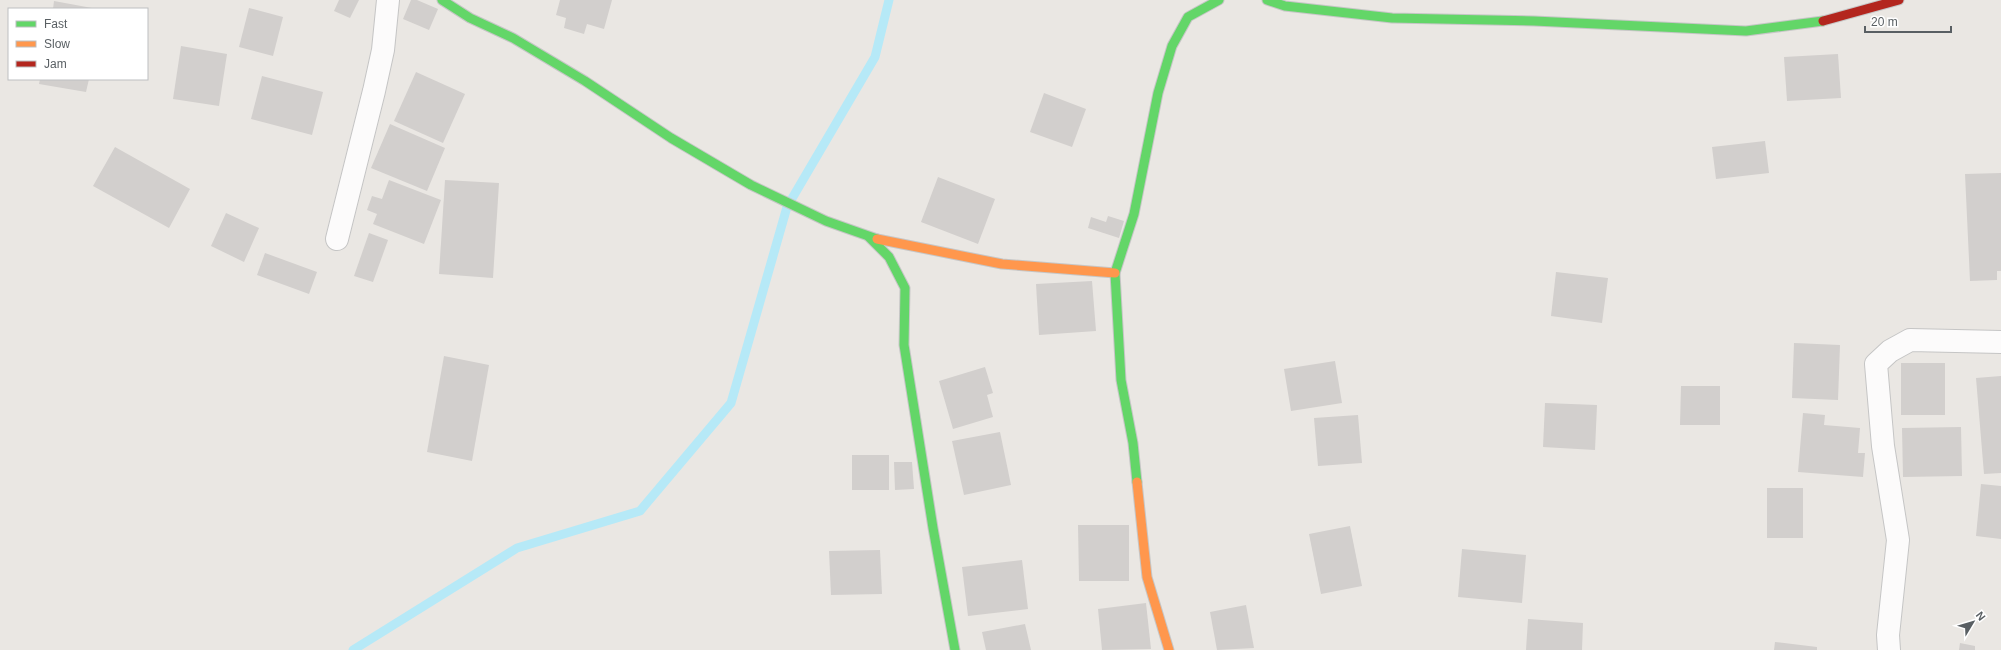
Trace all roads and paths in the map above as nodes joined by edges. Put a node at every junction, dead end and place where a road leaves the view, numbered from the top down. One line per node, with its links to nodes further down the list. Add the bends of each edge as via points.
1 (388, 0): 7 (street, via 383,50 368,121)
2 (442, 0): 6 (street, via 585,81 671,138 751,185 826,221)
3 (1219, 0): 8 (street, via 1188,17 1172,46 1158,93 1134,214)
4 (1267, 0): 5 (street, via 1285,6 1392,18 1534,21 1746,31 1829,20)
5 (1899, 0)
6 (869, 237): 8 (street, via 1002,264); 10 (street, via 889,256 905,288 904,345)
7 (337, 238)
8 (1115, 273): 11 (street, via 1121,380 1133,443 1147,577)
9 (2001, 342): 12 (street, via 1910,340 1890,351 1876,364 1883,446 1898,540 1888,635)
10 (955, 650)
11 (1169, 650)
12 (1889, 650)

